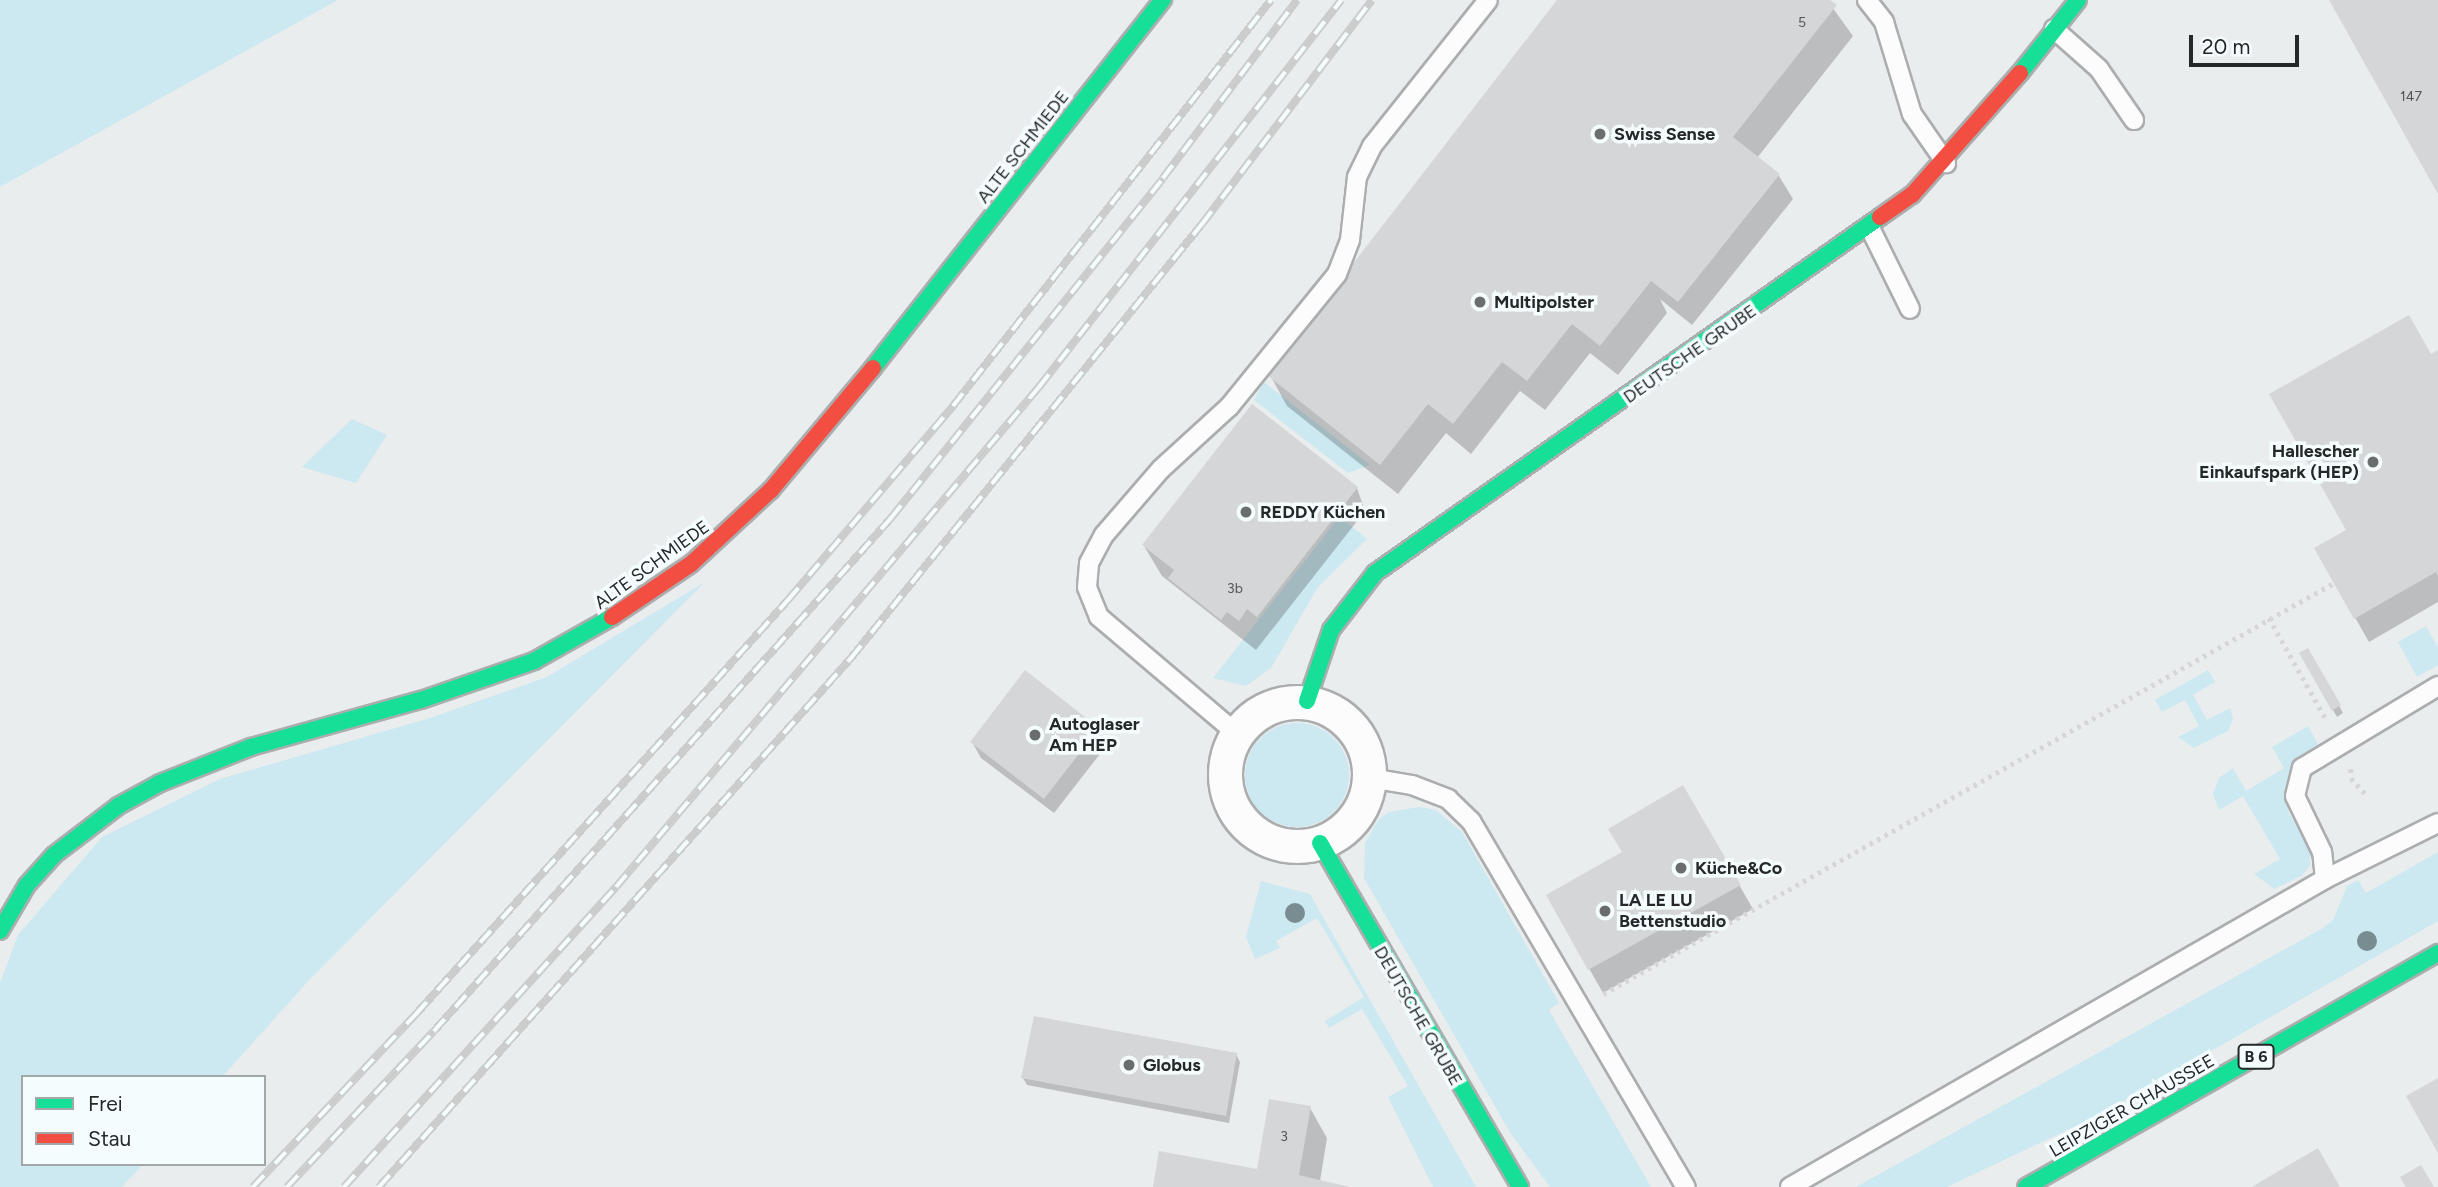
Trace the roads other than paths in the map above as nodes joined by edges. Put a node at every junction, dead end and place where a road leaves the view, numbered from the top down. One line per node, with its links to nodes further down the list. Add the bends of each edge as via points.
1 (1163, 0): 17 (street, ALTE SCHMIEDE, via 771,491 691,564 612,619 534,661 421,700 251,747 160,783 100,819 54,855 27,886)
2 (1488, 0): 12 (lane, via 1372,146 1357,177 1350,240 1336,274 1229,407 1161,469 1112,525 1089,563 1087,587 1099,618)
3 (1867, 0): 7 (lane, via 1884,22 1912,114)
4 (2078, 0): 5 (street, DEUTSCHE GRUBE)
5 (2054, 29): 6 (lane, via 2099,69); 7 (street, DEUTSCHE GRUBE)
6 (2134, 120)
7 (1946, 163): 8 (street, DEUTSCHE GRUBE)
8 (1870, 228): 9 (lane); 11 (street, DEUTSCHE GRUBE, via 1375,573 1331,630)
9 (1910, 309)
10 (2438, 686): 16 (lane, via 2311,758 2296,782 2298,809 2322,852)
11 (1307, 701): 12 (street, via 1268,708); 13 (street, via 1333,709 1354,727 1367,751)
12 (1236, 733): 15 (street, via 1225,780 1231,804 1245,824 1281,844)
13 (1370, 778): 15 (street, via 1364,803 1350,824); 20 (lane, via 1412,785 1448,799 1471,821)
14 (2438, 823): 16 (lane)
15 (1320, 843): 19 (street, DEUTSCHE GRUBE, via 1497,1155)
16 (2325, 879): 21 (lane)
17 (0, 931)
18 (2438, 953): 22 (street, LEIPZIGER CHAUSSEE / B 6)
19 (1519, 1181)
20 (1686, 1187)
21 (1790, 1187)
22 (2026, 1187)

